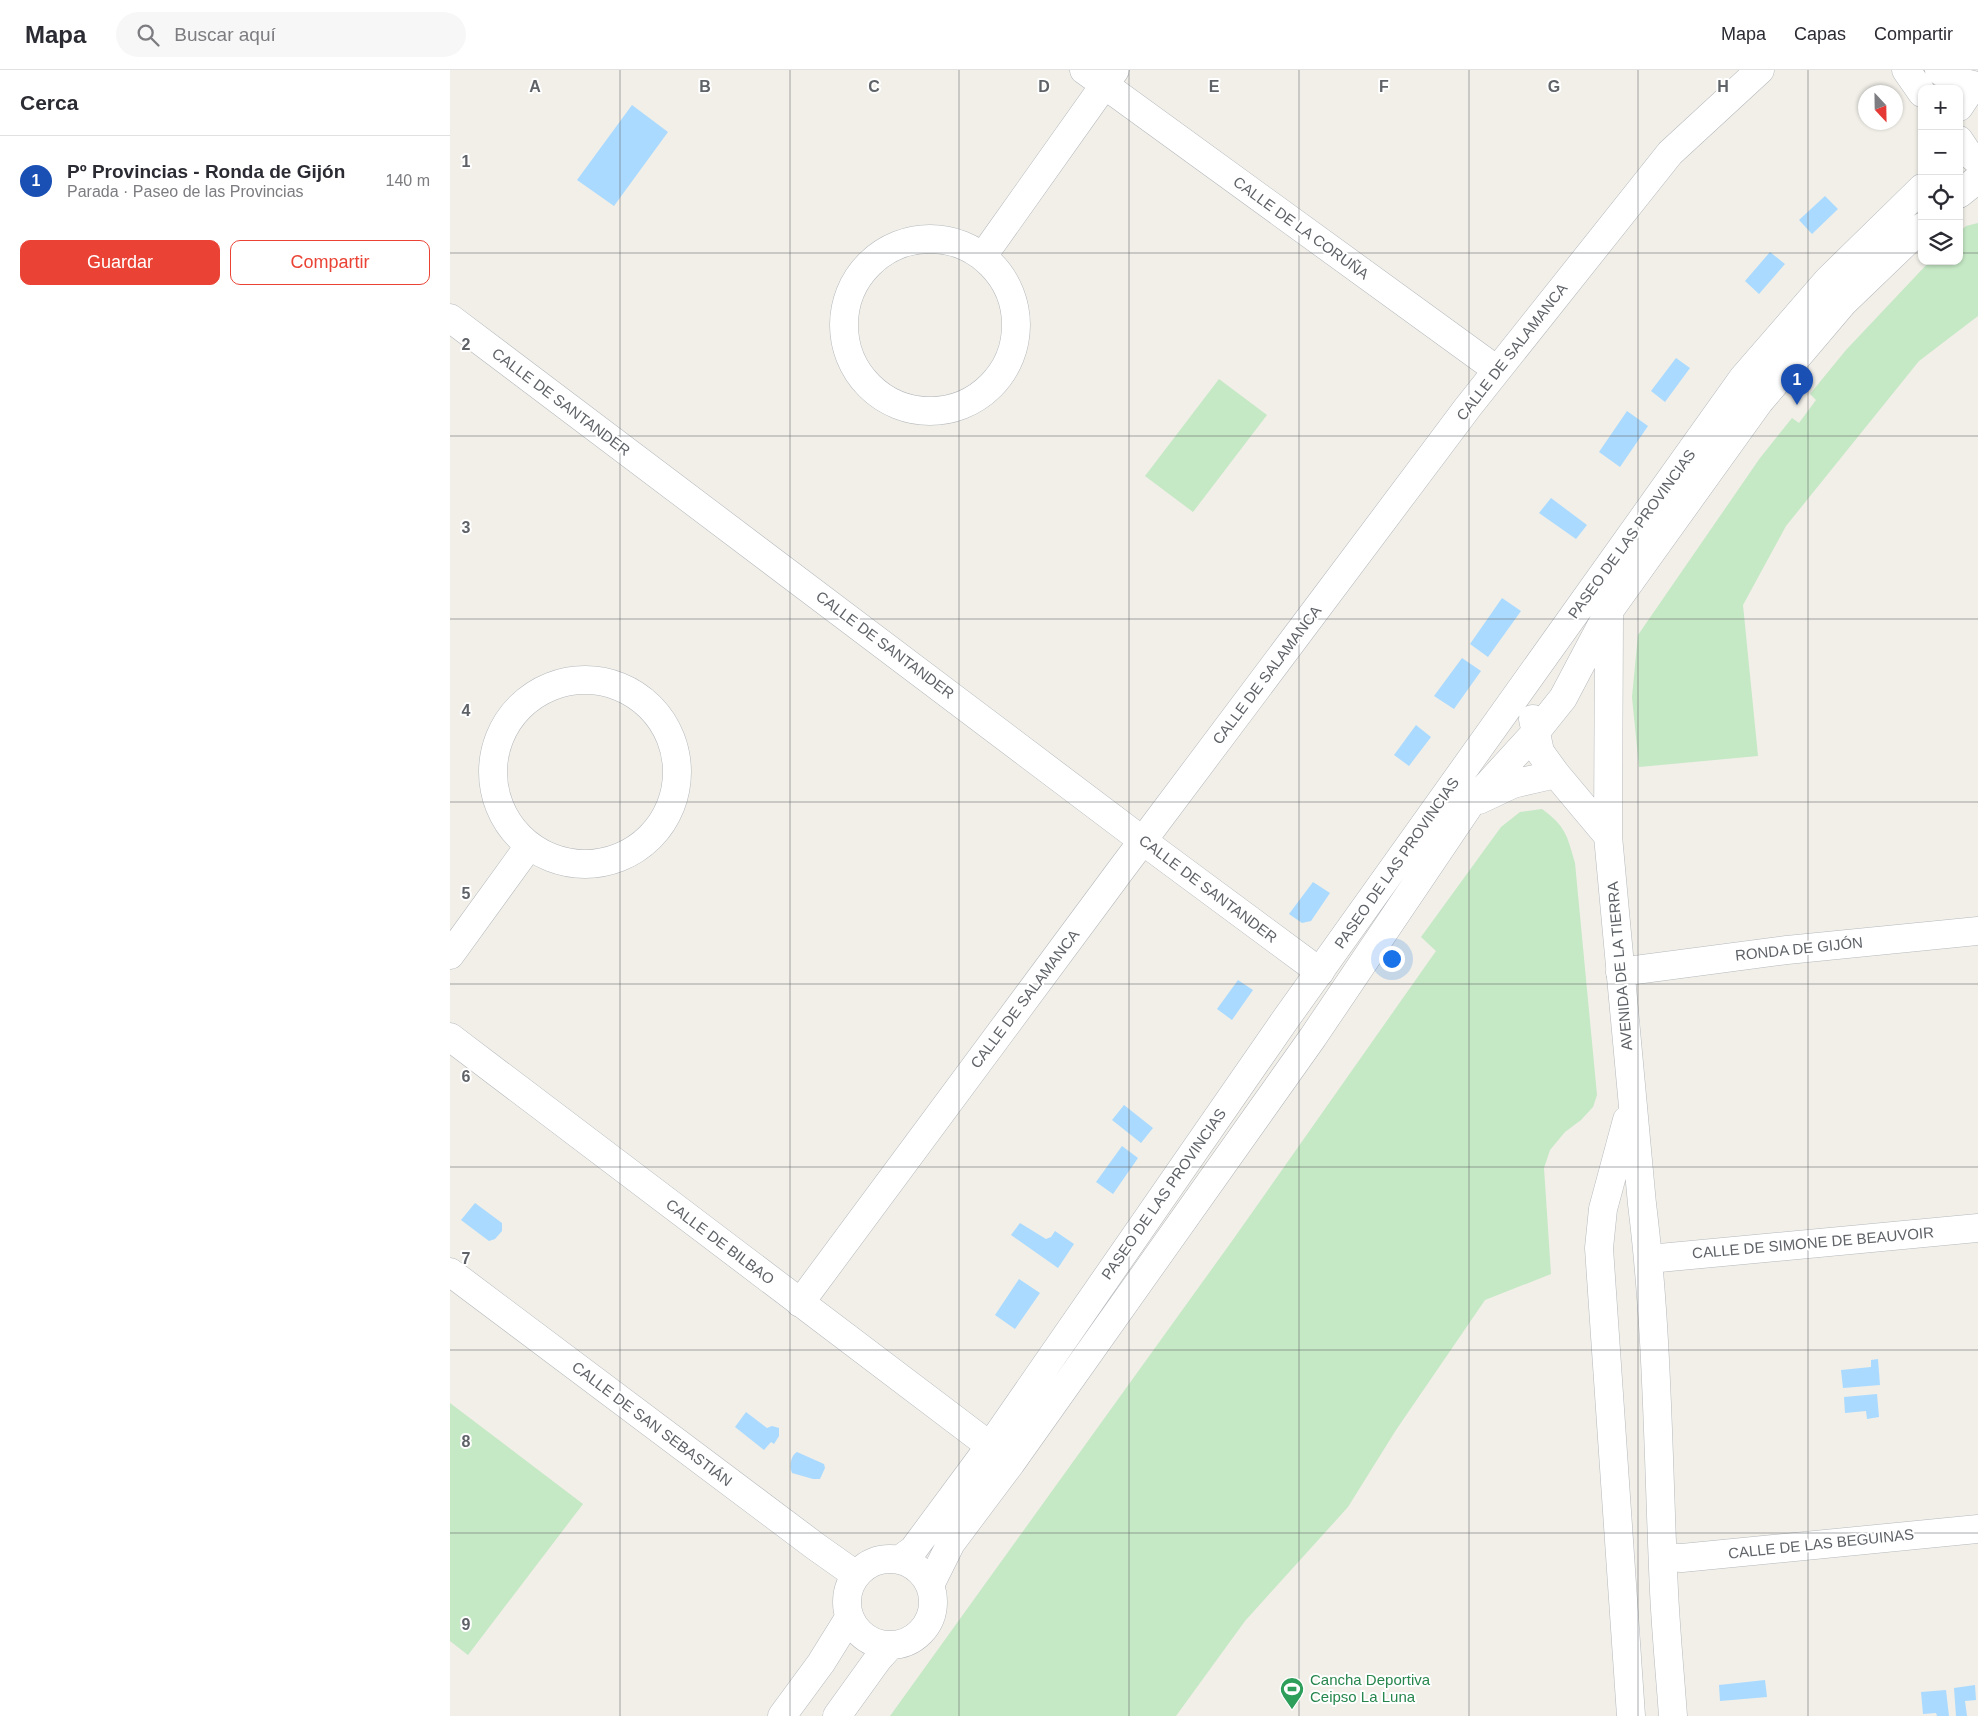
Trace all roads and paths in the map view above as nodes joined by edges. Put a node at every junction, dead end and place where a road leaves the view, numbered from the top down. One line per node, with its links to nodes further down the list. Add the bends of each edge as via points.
1 (1760, 70): 16 (street, CALLE DE SALAMANCA, via 1670,153)
2 (1906, 70): 6 (street)
3 (1938, 70): 5 (street, via 1953,80)
4 (1102, 75): 14 (street, CALLE DE LA CORUÑA); 16 (street, CALLE DE LA CORUÑA)
5 (1978, 86): 7 (street)
6 (1918, 87)
7 (1963, 100)
8 (1963, 147): 9 (street)
9 (1978, 161)
10 (1978, 179): 11 (street)
11 (1963, 191)
12 (1918, 192): 18 (street, PASEO DE LAS PROVINCIAS, via 1828,280 1743,378)
13 (1918, 231): 17 (street, PASEO DE LAS PROVINCIAS, via 1843,303 1759,402)
14 (983, 256): 14 (street, via 956,243 926,239 897,246 872,262 854,286 844,314 846,344 857,372 878,394 904,408 934,411 963,405 989,389 1007,364 1016,336 1015,306 1003,278)
15 (450, 318): 23 (street, CALLE DE SANTANDER)
16 (1498, 370): 23 (street, CALLE DE SALAMANCA)
17 (1609, 611): 19 (street, PASEO DE LAS PROVINCIAS); 22 (street, AVENIDA DE LA TIERRA)
18 (1536, 666): 19 (street, via 1531,706); 27 (street, PASEO DE LAS PROVINCIAS)
19 (1538, 743): 20 (street); 21 (street, PASEO DE LAS PROVINCIAS)
20 (1556, 774): 21 (street, via 1512,784); 22 (street)
21 (1471, 803): 41 (street, PASEO DE LAS PROVINCIAS, via 1313,1038 951,1543)
22 (1608, 836): 28 (street, AVENIDA DE LA TIERRA)
23 (1143, 841): 27 (street, CALLE DE SANTANDER); 35 (street, CALLE DE SALAMANCA)
24 (528, 846): 24 (street, via 556,860 588,864 611,860 646,842 666,818 676,788 676,756 666,727 646,702 621,686 592,679 563,682 535,694 513,714 498,739 492,768 496,797 508,824); 26 (street)
25 (1978, 931): 28 (street, RONDA DE GIJÓN, via 1787,950)
26 (450, 955)
27 (1320, 972): 36 (street, PASEO DE LAS PROVINCIAS)
28 (1620, 972): 30 (street, AVENIDA DE LA TIERRA)
29 (450, 1037): 35 (street, CALLE DE BILBAO)
30 (1632, 1096): 31 (street); 33 (street, AVENIDA DE LA TIERRA)
31 (1613, 1176): 33 (street, via 1636,1249); 46 (street, via 1603,1209 1599,1248)
32 (1978, 1228): 33 (street, CALLE DE SIMONE DE BEAUVOIR)
33 (1649, 1258): 38 (street, AVENIDA DE LA TIERRA)
34 (450, 1272): 40 (street, CALLE DE SAN SEBASTIÁN)
35 (800, 1303): 36 (street, CALLE DE BILBAO)
36 (990, 1446): 39 (street, PASEO DE LAS PROVINCIAS, via 914,1550)
37 (1978, 1529): 38 (street, CALLE DE LAS BEGUINAS, via 1682,1558)
38 (1663, 1556): 47 (street, AVENIDA DE LA TIERRA)
39 (899, 1560): 40 (street, via 885,1559 866,1566); 41 (street, via 910,1563)
40 (856, 1575): 42 (street, via 846,1604)
41 (930, 1585): 43 (street, via 932,1614 925,1628 909,1642)
42 (849, 1618): 43 (street, via 866,1639); 44 (street, via 822,1663)
43 (890, 1646): 45 (street)
44 (782, 1716)
45 (837, 1716)
46 (1631, 1716)
47 (1674, 1716)

